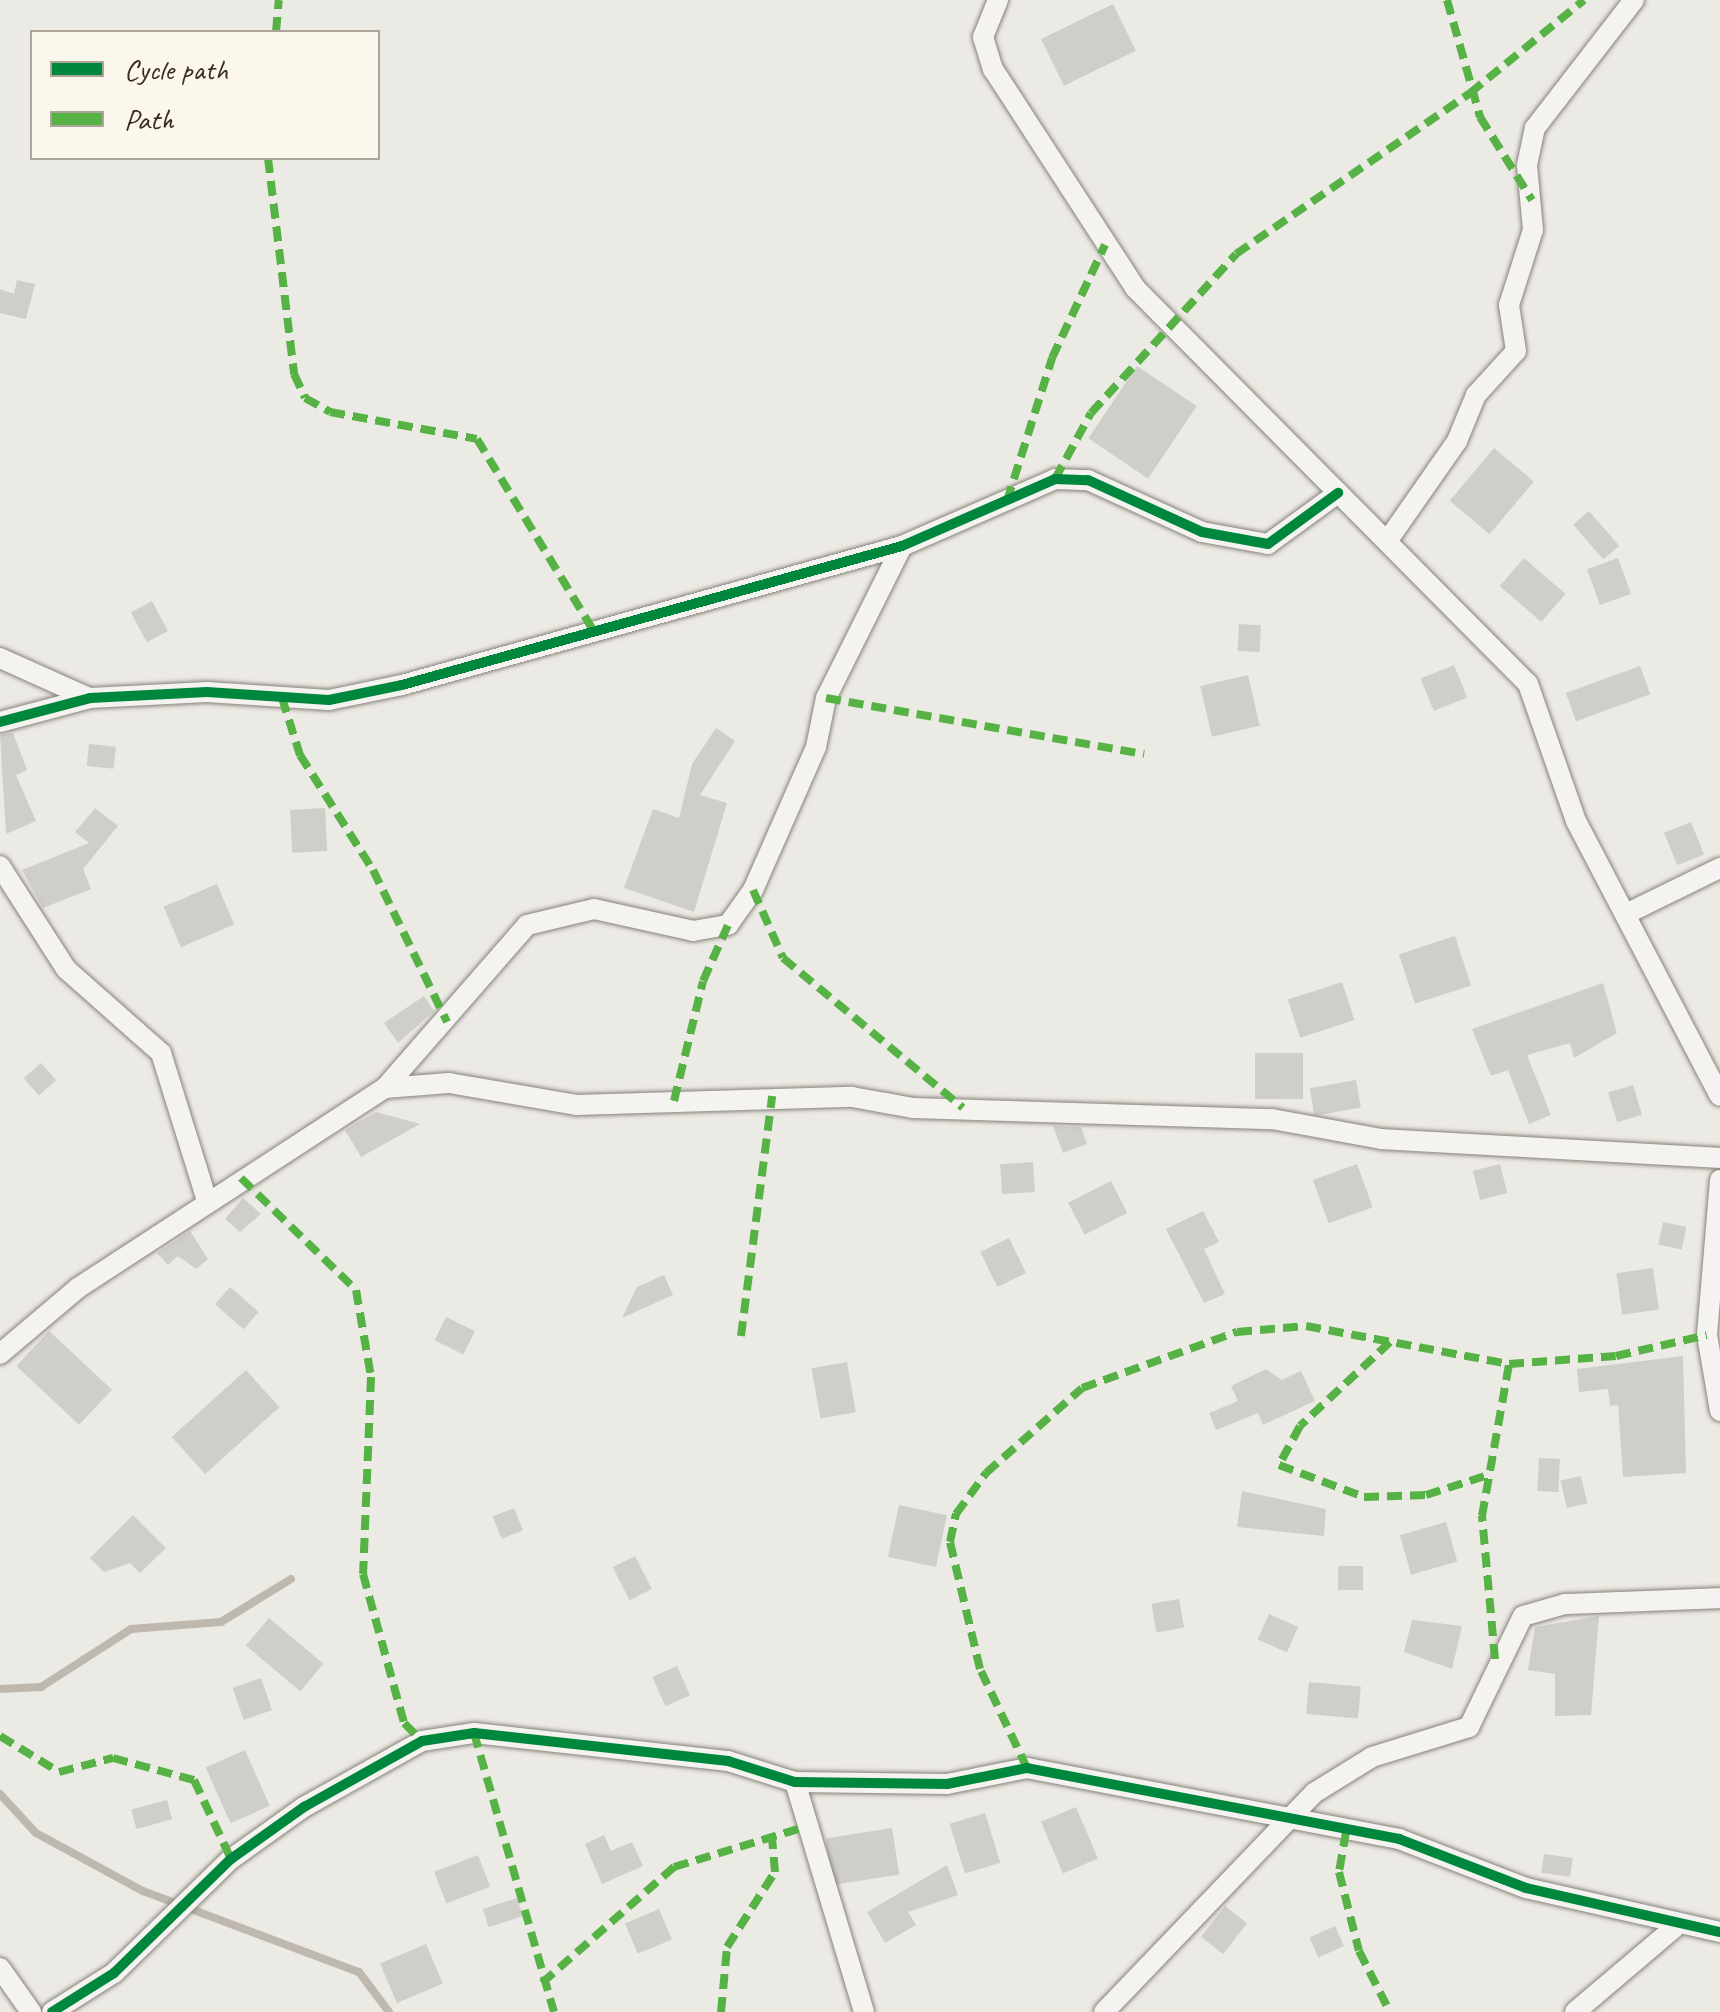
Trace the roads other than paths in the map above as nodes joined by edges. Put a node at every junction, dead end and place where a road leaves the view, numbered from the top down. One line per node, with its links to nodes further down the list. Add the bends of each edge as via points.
1 (998, 0): 3 (street, via 982,37 992,69 1115,260 1168,326)
2 (1634, 0): 4 (street, via 1535,128 1527,165 1533,230 1509,306 1516,352 1476,395 1458,440)
3 (1338, 494): 4 (street); 5 (street, via 1268,544 1202,532 1072,477)
4 (1388, 540): 11 (street, via 1528,684 1576,821)
5 (902, 546): 7 (street, via 329,700 207,692); 12 (street, via 826,698 816,747 754,890 728,925 693,931 594,909 539,918)
6 (0, 658): 7 (street)
7 (90, 698): 8 (street)
8 (0, 722)
9 (0, 866): 16 (street, via 66,969 161,1052)
10 (1720, 868): 11 (street)
11 (1628, 913): 13 (street)
12 (385, 1088): 14 (street, via 449,1082 594,1105 772,1096 1272,1119 1381,1139); 16 (street)
13 (1720, 1096)
14 (1720, 1158)
15 (1720, 1180): 18 (street, via 1708,1335)
16 (206, 1201): 17 (street, via 78,1288)
17 (0, 1354)
18 (1720, 1411)
19 (1720, 1598): 21 (street, via 1565,1604 1523,1616 1469,1727 1372,1757)
20 (795, 1782): 21 (street, via 947,1784 1028,1768); 26 (street, via 650,1750 474,1733 422,1741 230,1859 114,1973); 27 (street)
21 (1280, 1822): 22 (street, via 1399,1839); 28 (street)
22 (1674, 1928): 23 (street); 29 (street)
23 (1720, 1932)
24 (0, 1968): 25 (street)
25 (31, 2012)
26 (52, 2012)
27 (864, 2012)
28 (1104, 2012)
29 (1575, 2012)

